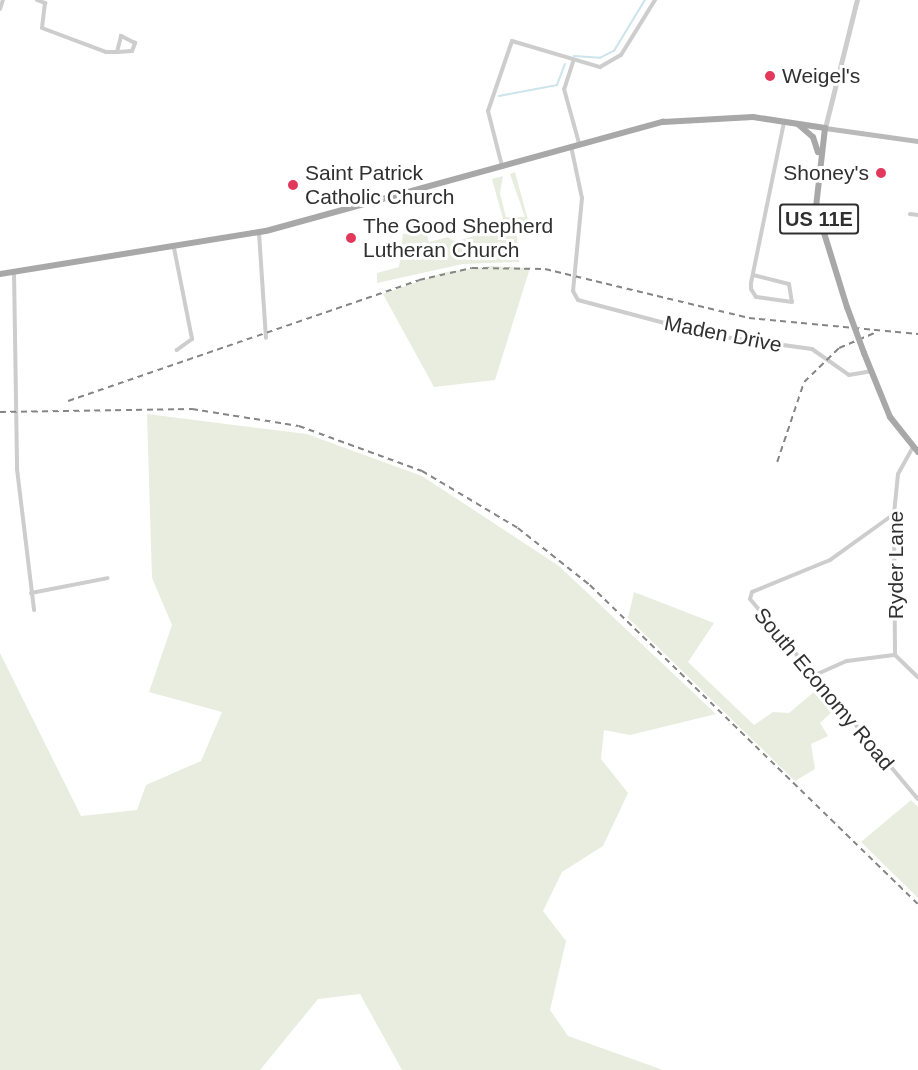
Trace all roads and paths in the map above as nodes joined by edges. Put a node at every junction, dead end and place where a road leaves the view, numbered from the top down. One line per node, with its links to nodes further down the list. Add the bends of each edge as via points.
1 (3, 0): 5 (street)
2 (37, 0): 6 (street, via 45,3 42,28 90,48)
3 (655, 0): 7 (street, via 616,60 593,67)
4 (857, 0): 10 (street)
5 (0, 9)
6 (117, 52): 6 (street, via 132,51 135,43 121,36)
7 (573, 62): 12 (street, via 564,89); 15 (street, via 512,41 488,111)
8 (784, 122): 9 (main road); 12 (main road, via 686,118); 22 (street)
9 (796, 123): 10 (main road); 14 (main road, via 813,137)
10 (825, 128): 11 (main road); 14 (main road, US 11E)
11 (918, 141)
12 (579, 143): 13 (main road)
13 (570, 146): 15 (main road); 25 (street, Maden Drive, via 582,198 573,291 592,305 704,334 812,349 849,375)
14 (819, 155): 25 (main road, US 11E, bridge, via 816,207)
15 (502, 166): 18 (main road)
16 (910, 214): 17 (street)
17 (918, 215)
18 (259, 233): 19 (main road); 23 (street)
19 (174, 248): 20 (main road); 24 (street, via 192,339)
20 (14, 272): 21 (main road); 29 (street, via 17,469)
21 (0, 274)
22 (753, 275): 22 (street, via 789,284 792,302 756,297)
23 (266, 338)
24 (177, 350)
25 (871, 371): 26 (main road, US 11E, via 890,417)
26 (916, 449): 27 (street, Ryder Lane, via 898,474)
27 (894, 514): 31 (street, Ryder Lane); 32 (street, South Economy Road, via 830,560 749,595)
28 (108, 578): 29 (street)
29 (30, 593): 30 (street)
30 (34, 610)
31 (895, 655): 32 (street, via 847,661); 33 (street)
32 (815, 675): 34 (street, South Economy Road)
33 (918, 677)
34 (918, 799)

